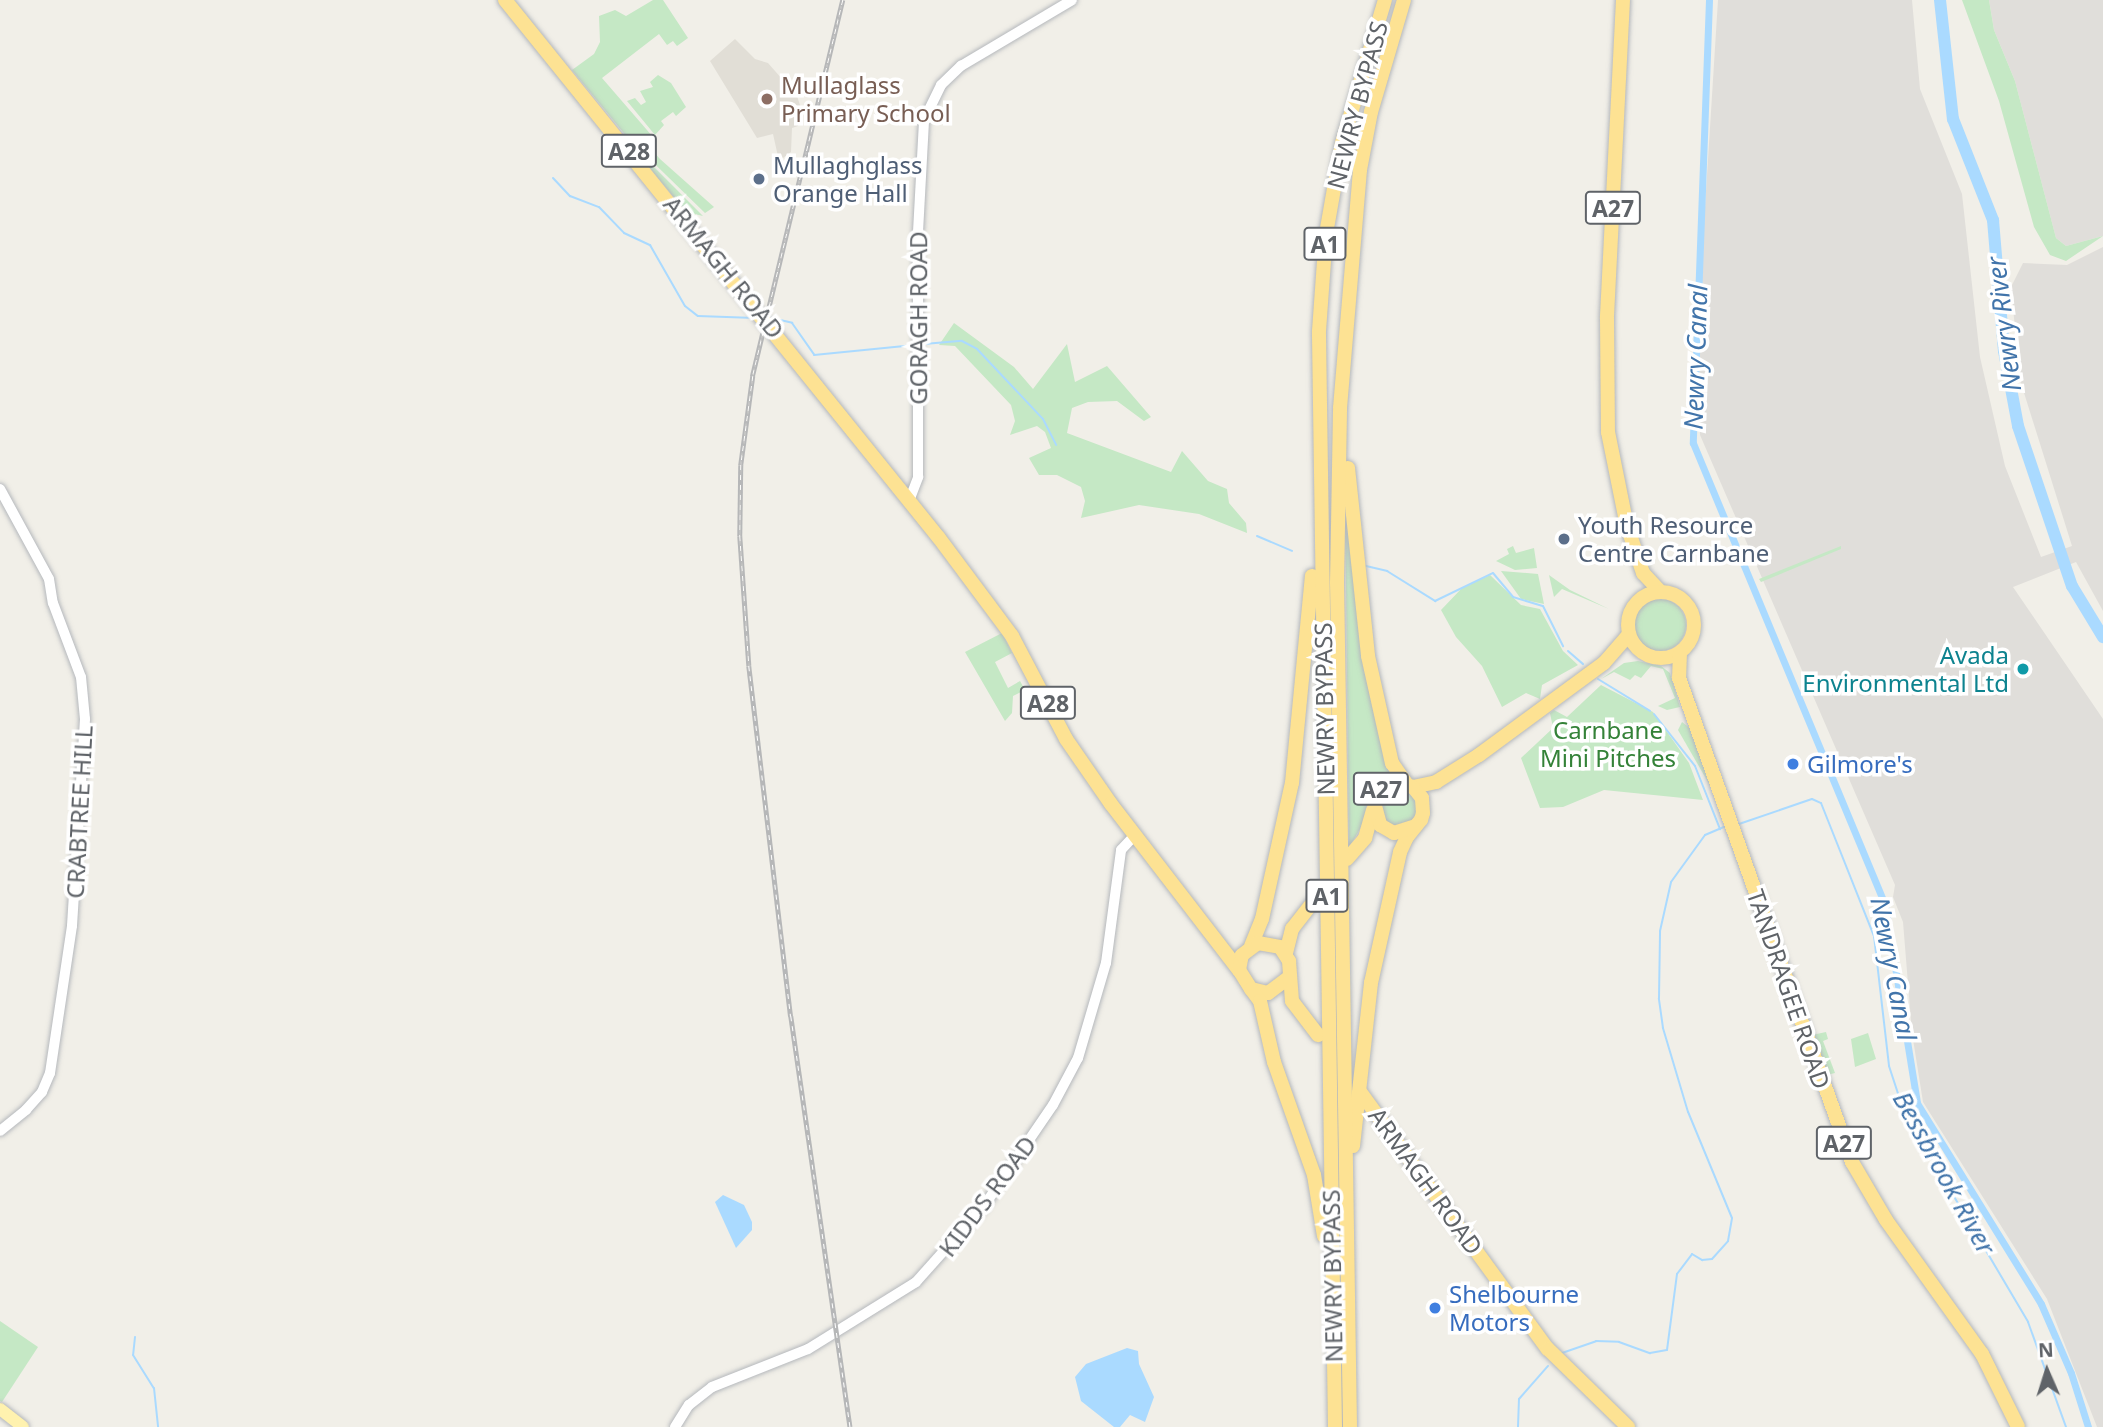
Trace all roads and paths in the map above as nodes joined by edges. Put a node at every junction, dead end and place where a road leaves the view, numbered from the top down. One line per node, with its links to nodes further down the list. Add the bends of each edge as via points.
1 (505, 0): 9 (highway, ARMAGH ROAD / A28)
2 (1072, 0): 9 (street, GORAGH ROAD, via 961,66 930,104 920,139 918,477)
3 (1385, 0): 8 (highway, NEWRY BYPASS / A1, via 1351,107 1326,234 1319,331)
4 (1404, 0): 6 (highway, NEWRY BYPASS / A1, via 1371,112 1360,170)
5 (1622, 0): 10 (highway, A27, via 1606,392 1616,483)
6 (1342, 365): 20 (highway, via 1349,506 1368,656 1392,763); 42 (highway, NEWRY BYPASS / A1, via 1337,583)
7 (0, 489): 41 (street, CRABTREE HILL, via 49,579 53,603 81,677 85,719 72,926 50,1073 26,1111)
8 (1318, 496): 32 (highway, via 1298,742 1269,887); 43 (highway, NEWRY BYPASS / A1)
9 (909, 501): 25 (highway, ARMAGH ROAD / A28, via 1012,636 1070,745)
10 (1643, 573): 11 (highway, A27); 12 (highway, A27)
11 (1661, 592): 12 (highway); 14 (highway, A27, via 1681,598 1692,613 1691,640)
12 (1635, 604): 13 (highway, A27)
13 (1629, 634): 15 (highway); 17 (highway, A27)
14 (1680, 652): 16 (highway); 18 (highway, TANDRAGEE ROAD / A27)
15 (1647, 655): 16 (highway, A27); 17 (highway, A27, via 1623,655)
16 (1664, 658): 18 (highway, TANDRAGEE ROAD / A27)
17 (1604, 663): 19 (highway, A27)
18 (1679, 678): 50 (highway, TANDRAGEE ROAD / A27, via 1856,1171 1982,1354)
19 (1436, 782): 20 (highway, A27); 21 (highway, A27)
20 (1410, 785): 21 (highway, A27); 22 (highway, A27, via 1382,788)
21 (1424, 806): 23 (highway, A27)
22 (1373, 810): 24 (highway, A27, via 1380,825); 26 (highway, A27)
23 (1416, 826): 24 (highway, A27); 42 (highway, via 1401,852 1371,983 1359,1060)
24 (1394, 833): 26 (highway, A27)
25 (1134, 836): 31 (highway, A28); 46 (street, KIDDS ROAD, via 1121,850 1106,963 1078,1058 1053,1105 977,1215 916,1282 808,1349 712,1387 690,1405)
26 (1366, 838): 27 (highway, A27)
27 (1347, 859)
28 (1316, 898): 29 (highway)
29 (1292, 929): 30 (highway); 33 (highway)
30 (1266, 942): 32 (highway); 33 (highway)
31 (1219, 943): 32 (highway); 34 (highway, A28)
32 (1248, 948): 34 (highway)
33 (1286, 953): 35 (highway)
34 (1239, 970): 36 (highway, A28)
35 (1288, 978): 37 (highway); 38 (highway)
36 (1251, 989): 37 (highway); 43 (highway, via 1260,1001 1274,1062 1314,1175)
37 (1268, 993): 38 (highway)
38 (1292, 1001): 39 (highway)
39 (1318, 1035)
40 (1361, 1093): 49 (highway, ARMAGH ROAD, via 1548,1349)
41 (0, 1131)
42 (1346, 1218): 48 (highway, NEWRY BYPASS / A1)
43 (1332, 1297): 47 (highway, NEWRY BYPASS / A1)
44 (0, 1409): 45 (main road)
45 (23, 1427)
46 (675, 1427)
47 (1335, 1427)
48 (1350, 1427)
49 (1628, 1427)
50 (2018, 1427)

